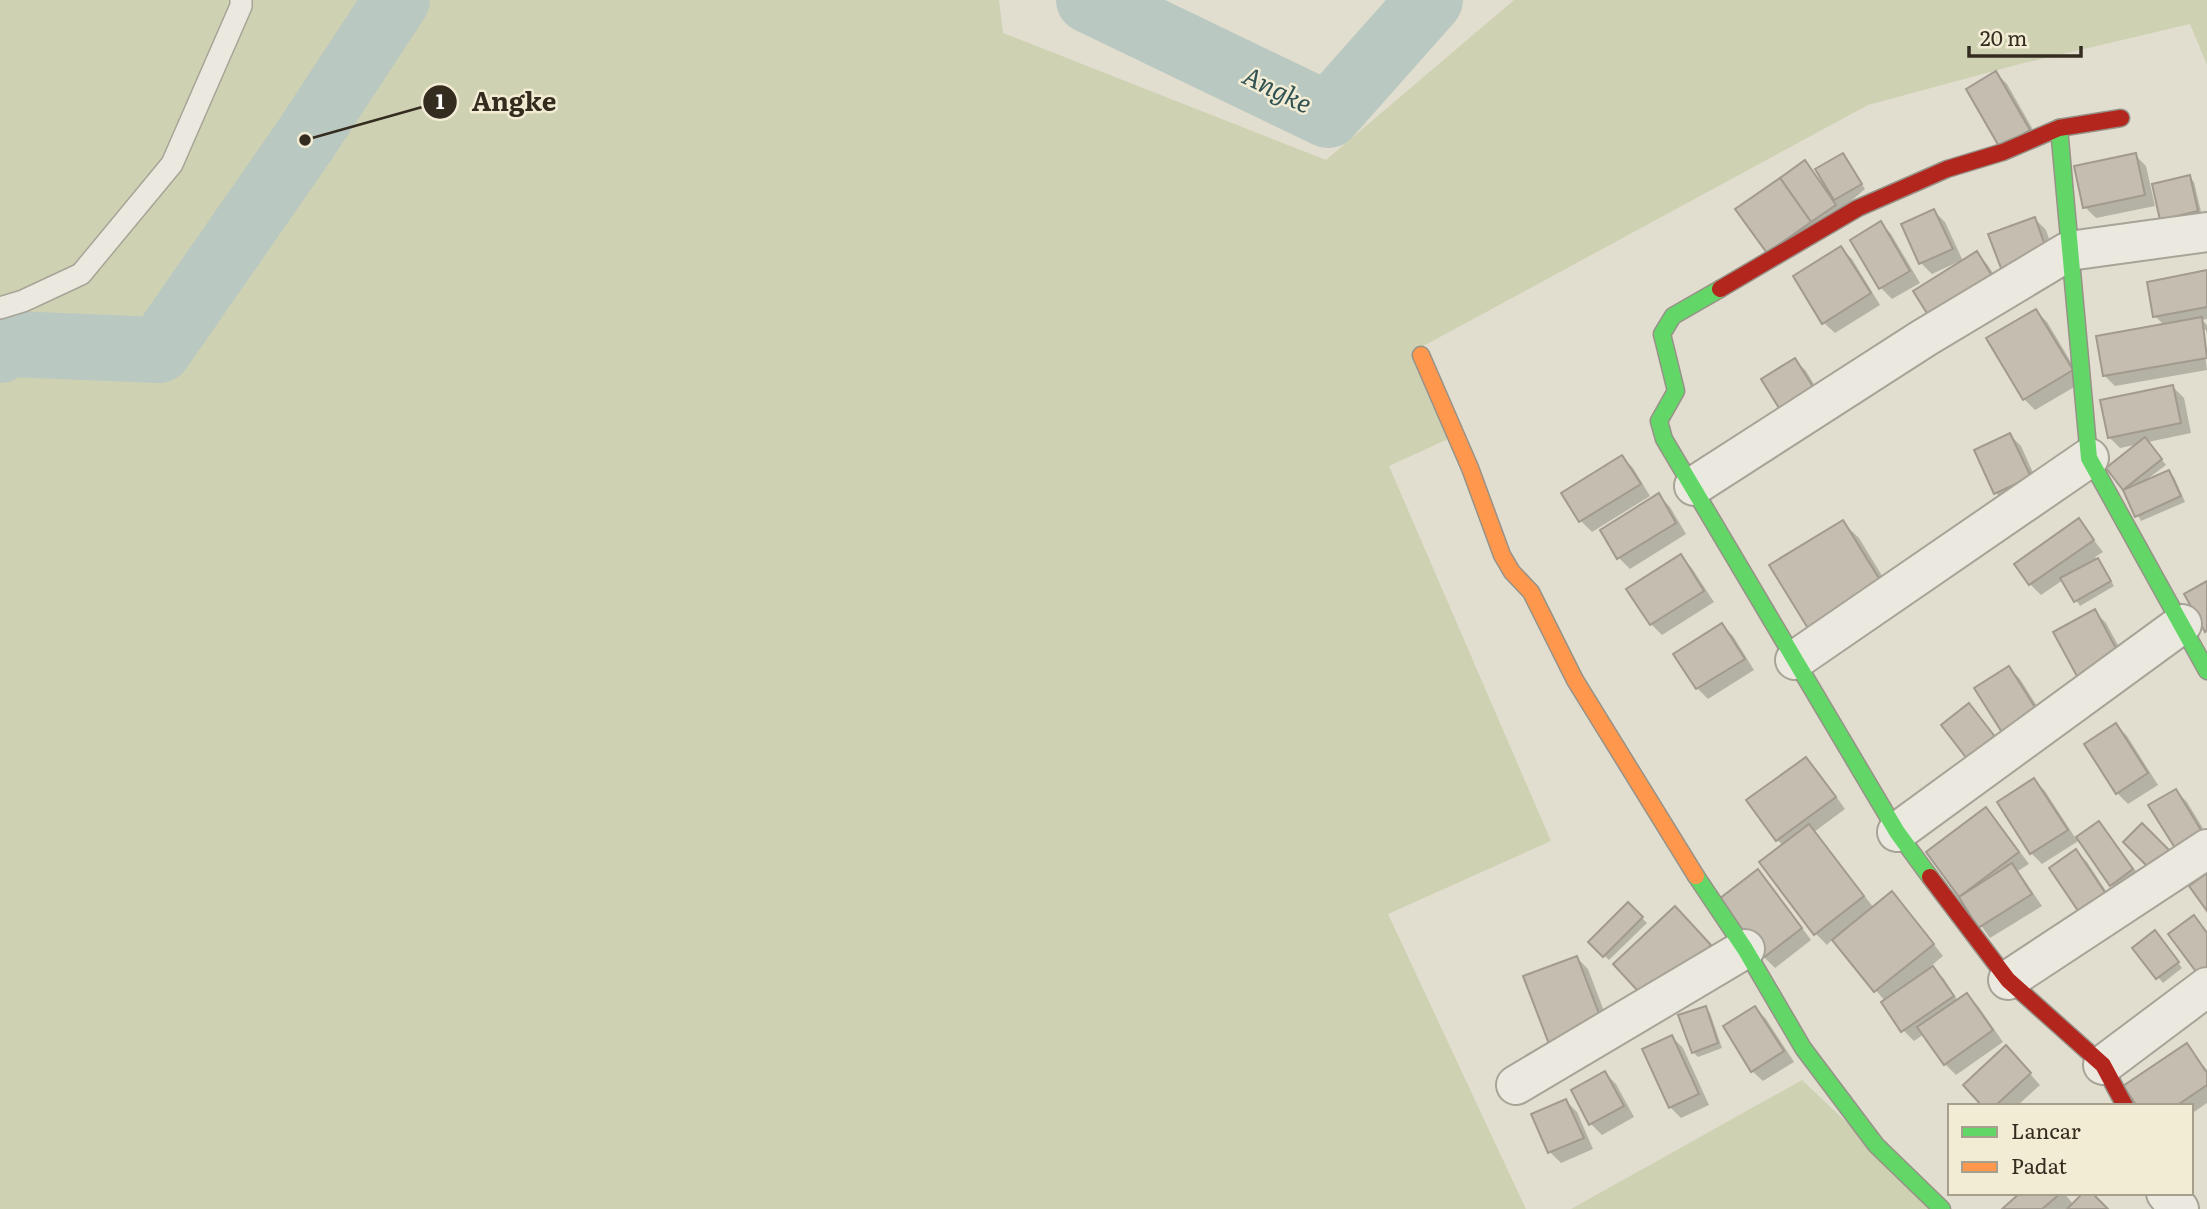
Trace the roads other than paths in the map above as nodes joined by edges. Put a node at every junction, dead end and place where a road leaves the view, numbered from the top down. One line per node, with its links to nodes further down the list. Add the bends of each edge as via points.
1 (241, 0): 6 (lane, via 172,163 81,274)
2 (2121, 118): 3 (street)
3 (2059, 128): 5 (street); 9 (street, via 1858,208 1673,316 1662,334 1676,391 1660,421 1664,439)
4 (2207, 232): 5 (street)
5 (2069, 251): 8 (street); 9 (street)
6 (0, 308)
7 (1421, 355): 15 (street, via 1502,555 1531,592 1582,692 1674,844)
8 (2089, 458): 10 (street); 11 (street)
9 (1693, 486): 11 (street)
10 (2182, 624): 12 (street); 13 (street)
11 (1795, 660): 13 (street)
12 (2207, 671)
13 (1897, 832): 16 (street)
14 (2207, 849): 16 (street)
15 (1745, 949): 19 (street); 22 (street, via 1803,1048 1876,1145)
16 (2008, 979): 18 (street)
17 (2207, 988): 18 (street)
18 (2103, 1065): 20 (street)
19 (1516, 1085)
20 (2124, 1104)
21 (2168, 1195): 23 (street)
22 (1942, 1209)
23 (2179, 1209)

